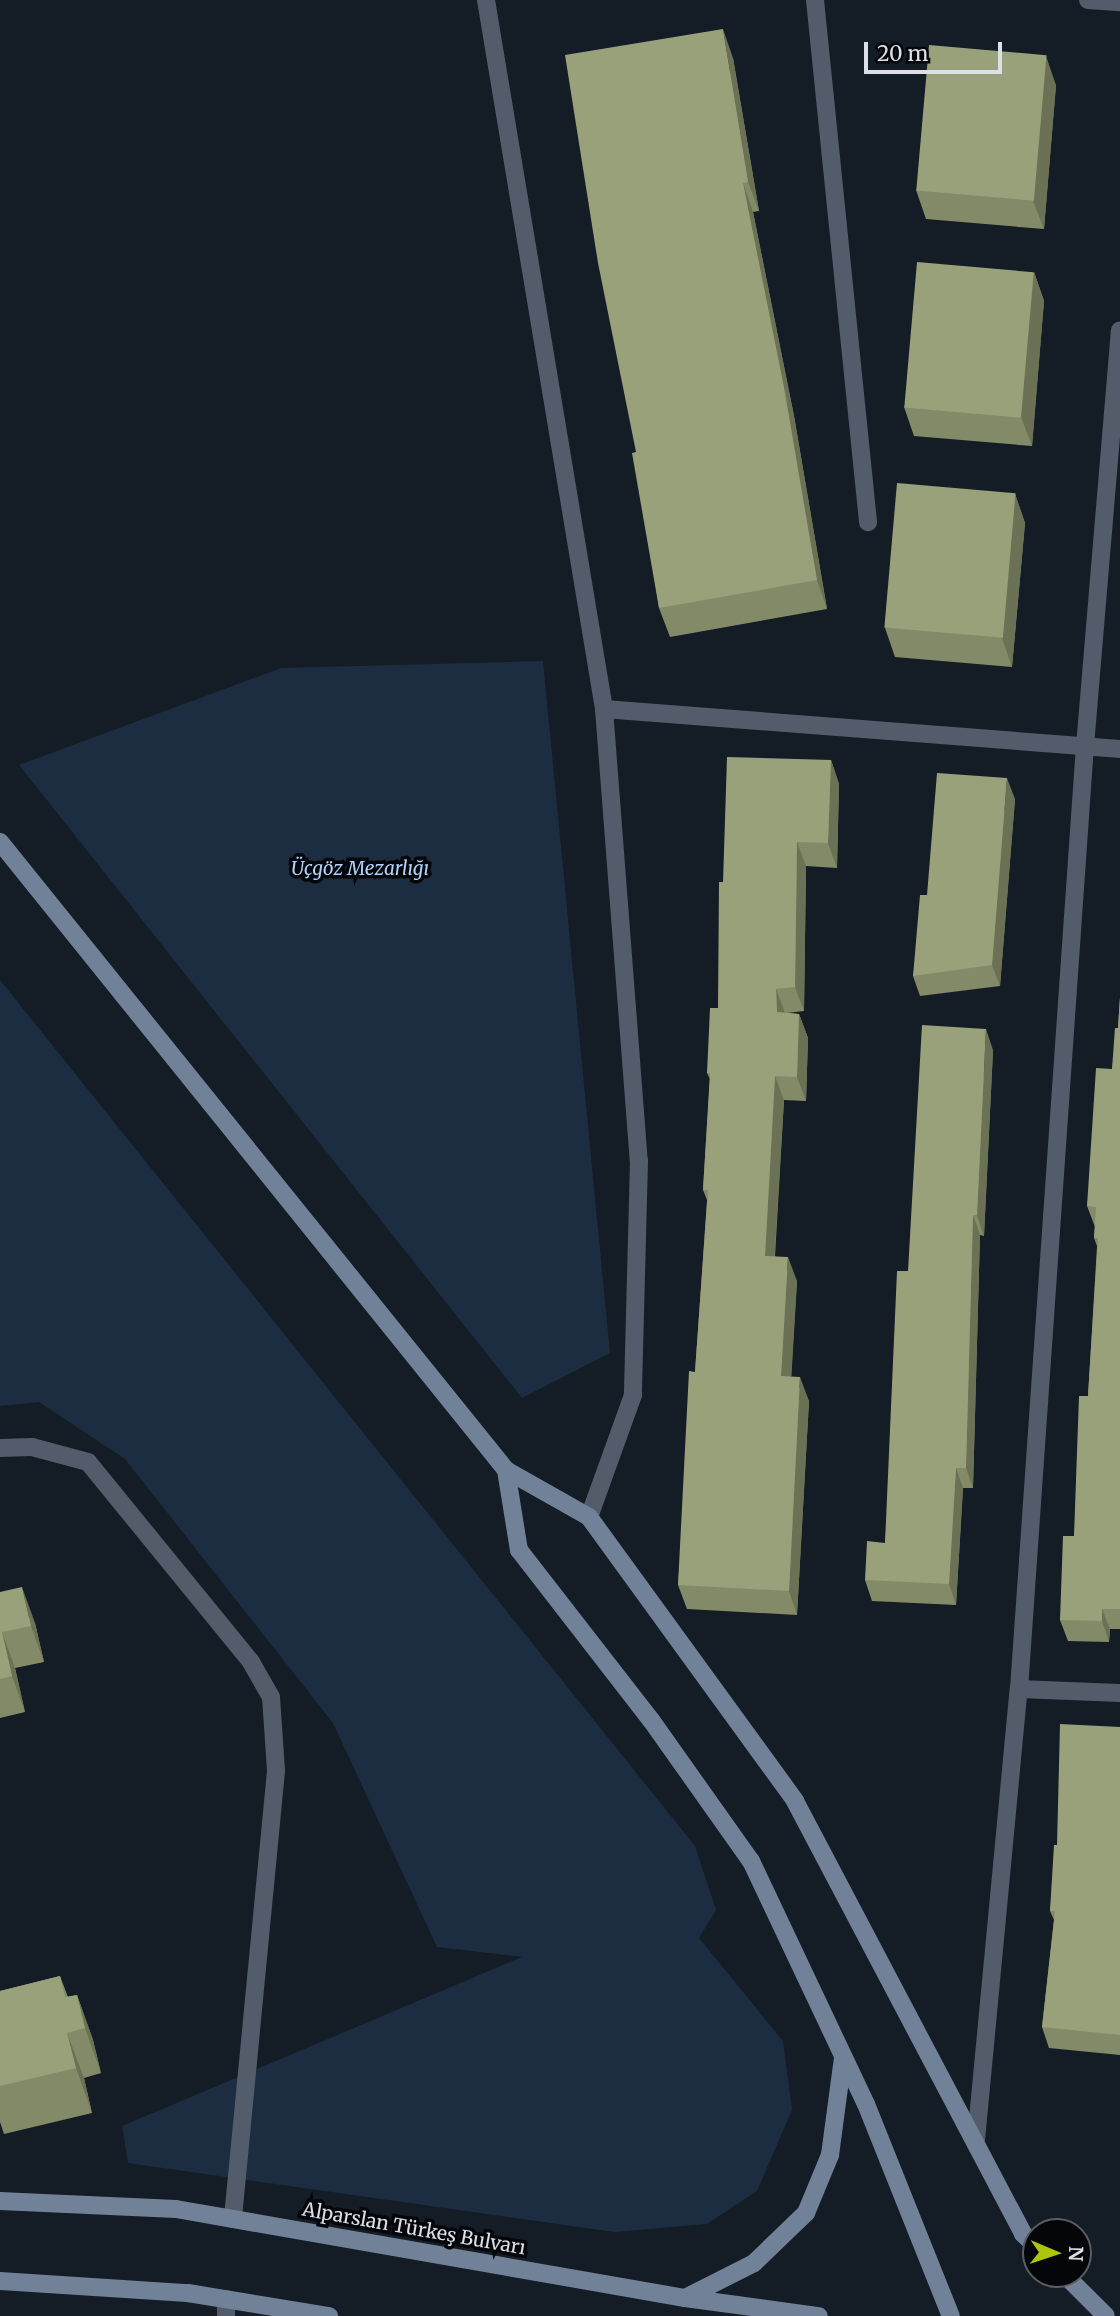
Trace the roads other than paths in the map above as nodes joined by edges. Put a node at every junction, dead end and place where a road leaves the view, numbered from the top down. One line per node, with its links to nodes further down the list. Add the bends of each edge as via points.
1 (486, 0): 7 (street)
2 (815, 0): 6 (street)
3 (1088, 0): 4 (street)
4 (1120, 2)
5 (1120, 330): 8 (street)
6 (868, 522)
7 (604, 709): 8 (street); 13 (street, via 639,1161 633,1395)
8 (1085, 746): 9 (street); 14 (street)
9 (1120, 749)
10 (0, 843): 12 (main road)
11 (0, 1448): 19 (street, via 32,1447 88,1462 251,1662 271,1697 276,1771)
12 (506, 1470): 13 (main road); 16 (main road, via 519,1550 651,1720 751,1861)
13 (589, 1517): 17 (main road, via 795,1801)
14 (1019, 1689): 15 (street); 17 (street)
15 (1120, 1693)
16 (843, 2057): 23 (main road, via 830,2155 806,2213 754,2263); 27 (main road)
17 (976, 2140): 20 (main road)
18 (0, 2201): 19 (main road, Alparslan Türkeş Bulvarı, via 176,2209)
19 (233, 2219): 23 (main road, Alparslan Türkeş Bulvarı)
20 (1022, 2230)
21 (0, 2281): 24 (main road, via 188,2293)
22 (1078, 2288): 28 (main road)
23 (685, 2298): 26 (main road, Alparslan Türkeş Bulvarı)
24 (226, 2308): 25 (main road)
25 (329, 2316)
26 (820, 2316)
27 (951, 2316)
28 (1106, 2316)

